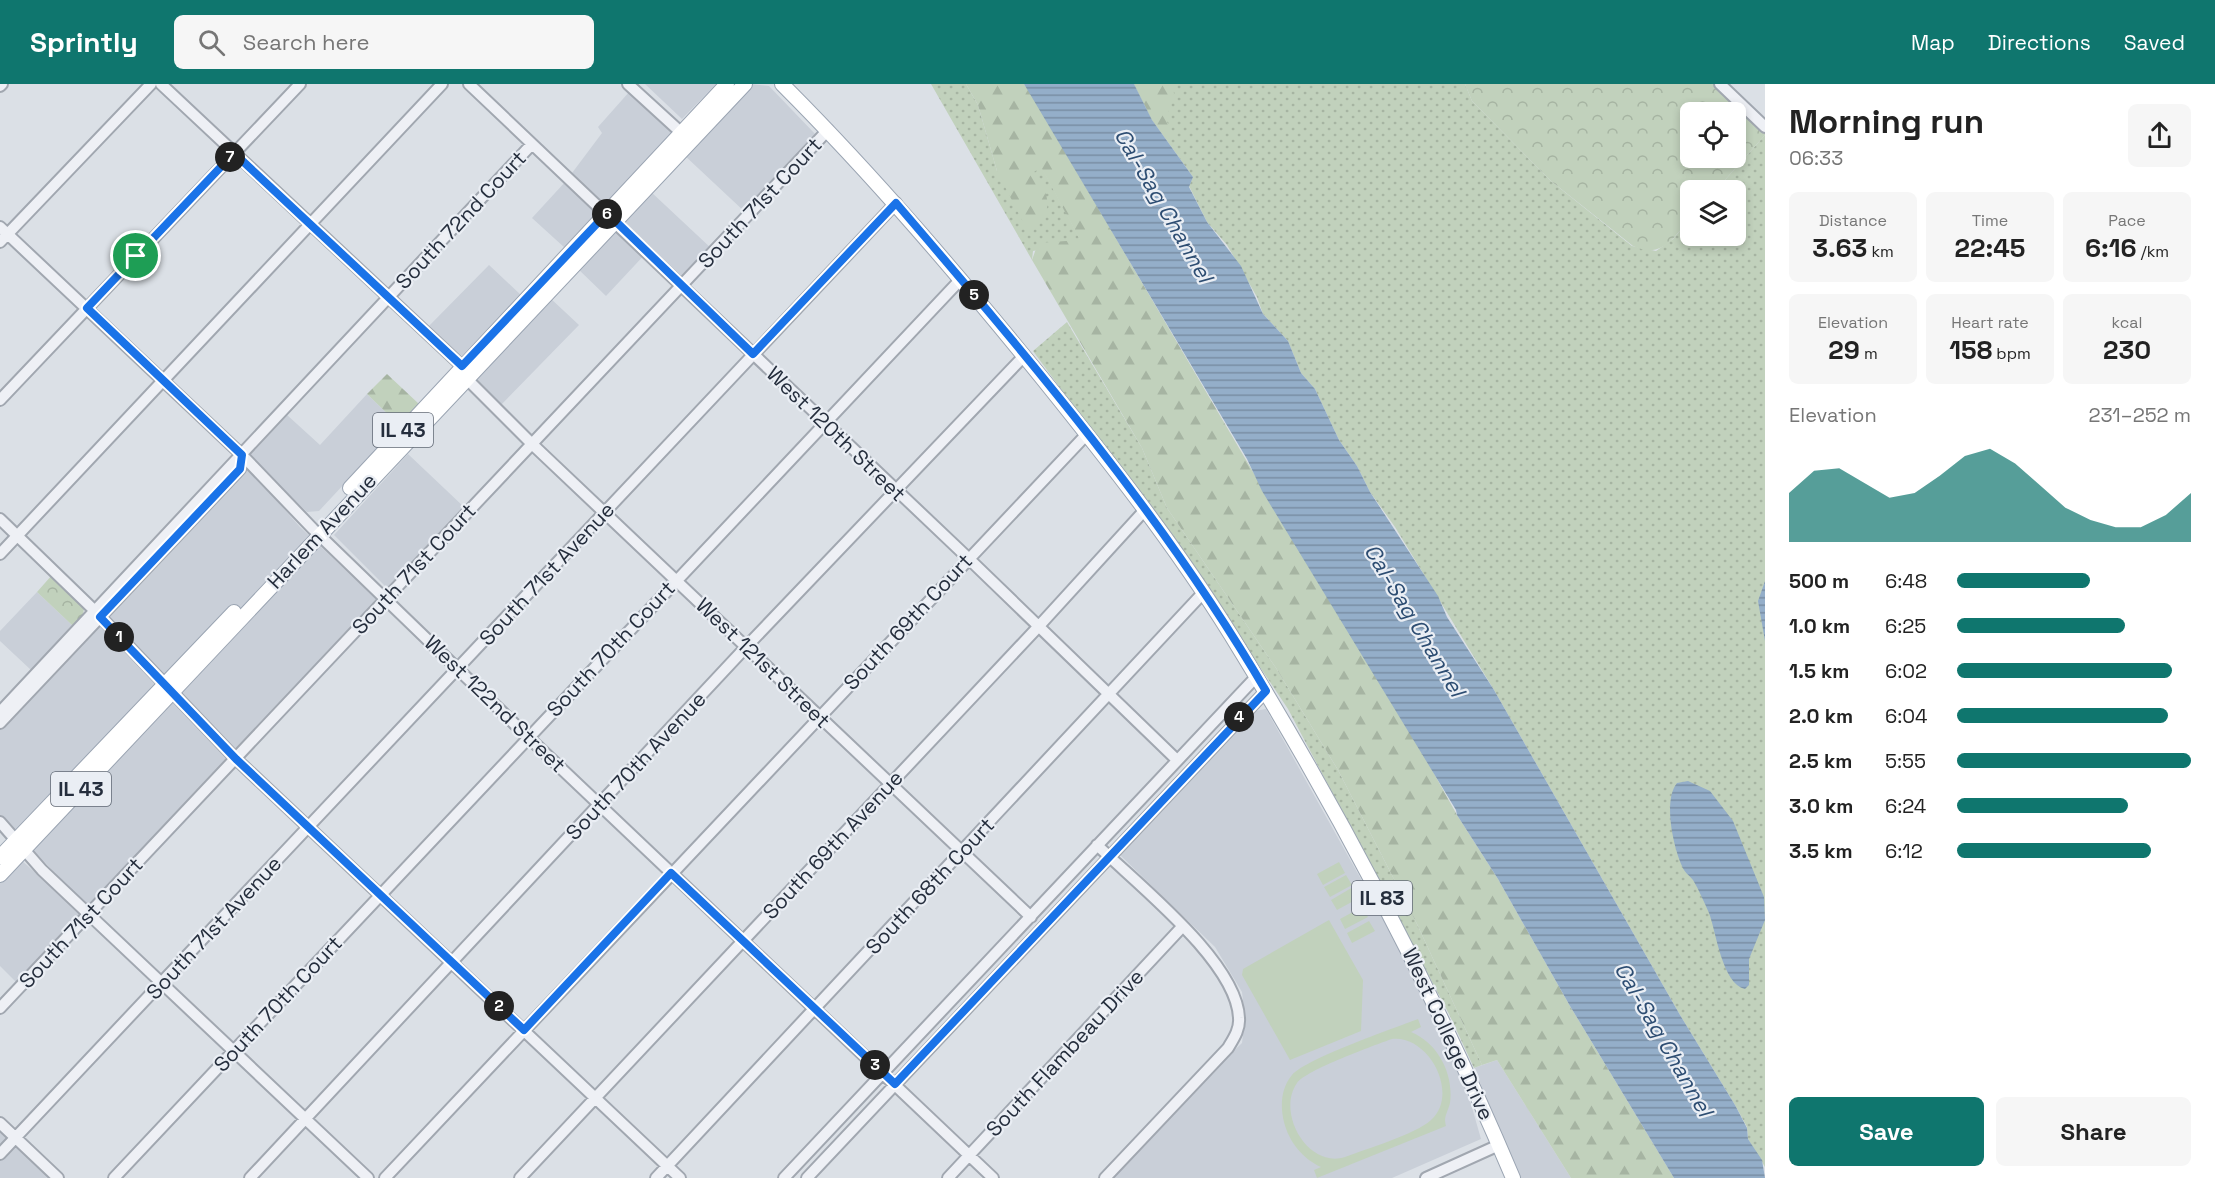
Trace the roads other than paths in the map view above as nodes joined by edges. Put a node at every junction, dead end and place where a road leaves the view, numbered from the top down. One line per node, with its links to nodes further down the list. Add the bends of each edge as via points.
1 (151, 84): 19 (street)
2 (161, 84): 15 (street, West 121st Street)
3 (300, 84): 15 (street)
4 (442, 84): 18 (street)
5 (469, 84): 14 (street, West 120th Street)
6 (628, 84): 13 (street)
7 (727, 84): 13 (main road, Harlem Avenue / IL 43)
8 (745, 84): 13 (main road, Harlem Avenue / IL 43)
9 (782, 84): 12 (main road, West College Drive / IL 83)
10 (1720, 84): 11 (street)
11 (1765, 127)
12 (828, 130): 16 (main road, West College Drive / IL 83); 21 (street, South 71st Court)
13 (686, 137): 17 (main road, Harlem Avenue / IL 43)
14 (532, 144): 17 (street, West 120th Street); 22 (street, South 72nd Court)
15 (234, 153): 18 (street, West 121st Street); 23 (street)
16 (896, 203): 20 (main road, West College Drive / IL 83); 24 (street, South 71st Avenue)
17 (610, 218): 21 (street, West 120th Street); 26 (main road, Harlem Avenue / IL 43)
18 (310, 225): 22 (street, West 121st Street); 27 (street)
19 (2, 234): 23 (street, West 122nd Street)
20 (961, 279): 25 (main road, West College Drive / IL 83); 29 (street, South 70th Court)
21 (681, 286): 24 (street, West 120th Street); 31 (street, South 71st Court)
22 (388, 299): 26 (street, West 121st Street); 32 (street, South 72nd Court)
23 (87, 308): 27 (street, West 122nd Street); 28 (street)
24 (753, 354): 29 (street, West 120th Street); 35 (street, South 71st Avenue)
25 (1024, 356): 30 (main road, West College Drive / IL 83); 33 (street, South 70th Avenue)
26 (464, 372): 31 (street, West 121st Street); 37 (main road, Harlem Avenue / IL 43)
27 (164, 382): 32 (street, West 122nd Street); 38 (street)
28 (0, 400)
29 (824, 424): 33 (street, West 120th Street); 41 (street, South 70th Court)
30 (1087, 434): 34 (main road, West College Drive / IL 83); 40 (street, South 69th Court)
31 (532, 444): 35 (street, West 121st Street); 43 (street, South 71st Court)
32 (242, 455): 37 (street, West 122nd Street); 44 (street, South 72nd Court)
33 (897, 492): 40 (street, West 120th Street); 46 (street, South 70th Avenue)
34 (1144, 511): 42 (main road, West College Drive / IL 83); 45 (street, South 69th Avenue)
35 (605, 512): 41 (street, West 121st Street); 48 (street, South 71st Avenue)
36 (0, 519): 38 (street)
37 (316, 531): 43 (street, West 122nd Street); 50 (main road, Harlem Avenue / IL 43)
38 (17, 536): 39 (street); 44 (street)
39 (0, 554)
40 (968, 558): 45 (street, West 120th Street); 54 (street, South 69th Court)
41 (676, 580): 46 (street, West 121st Street); 56 (street, South 70th Court)
42 (1203, 593): 49 (main road, West College Drive / IL 83); 52 (street, South 68th Court)
43 (386, 600): 48 (street, West 122nd Street); 57 (street, South 71st Court)
44 (97, 614): 47 (street, South 72nd Court); 50 (street)
45 (1039, 626): 52 (street, West 120th Street); 59 (street, South 69th Avenue)
46 (746, 647): 54 (street, West 121st Street); 60 (street, South 70th Avenue)
47 (50, 664): 53 (street, South 72nd Court); 55 (street, South 72nd Court)
48 (457, 669): 56 (street, West 122nd Street); 62 (street, South 71st Avenue)
49 (1257, 676): 51 (main road, West College Drive / IL 83); 58 (street)
50 (169, 689): 57 (street); 64 (main road, Harlem Avenue / IL 43)
51 (1266, 691): 67 (street); 87 (main road, West College Drive / IL 83, via 1402,935)
52 (1111, 694): 58 (street, West 120th Street); 65 (street, South 68th Court)
53 (0, 712)
54 (819, 716): 59 (street, West 121st Street); 68 (street, South 69th Court)
55 (0, 723)
56 (528, 737): 60 (street, West 122nd Street); 70 (street, South 70th Court)
57 (236, 759): 62 (street); 71 (street, South 71st Court)
58 (1177, 760): 63 (street)
59 (891, 784): 65 (street, West 121st Street); 74 (street, South 69th Avenue)
60 (600, 804): 68 (street, West 122nd Street); 75 (street, South 70th Avenue)
61 (0, 822): 64 (street)
62 (308, 827): 70 (street); 76 (street, South 71st Avenue)
63 (1097, 845): 67 (street); 72 (street)
64 (19, 846): 66 (main road, Harlem Avenue / IL 43); 69 (main road, Harlem Avenue / IL 43); 71 (street)
65 (962, 852): 72 (street, West 121st Street); 78 (street, South 68th Court)
66 (0, 857)
67 (1109, 857): 73 (street); 82 (street)
68 (671, 873): 74 (street, West 122nd Street); 79 (street, South 69th Court)
69 (0, 875)
70 (381, 894): 75 (street); 80 (street, South 70th Court)
71 (90, 914): 76 (street); 77 (street, South 71st Court)
72 (1030, 917): 81 (street)
73 (1182, 927): 89 (street, South Flambeau Drive); 103 (street, via 1220,966 1236,1000 1240,1019 1237,1033 1228,1048)
74 (742, 941): 78 (street, West 122nd Street); 83 (street, South 69th Avenue)
75 (453, 962): 79 (street); 84 (street, South 70th Avenue)
76 (162, 983): 80 (street); 86 (street, South 71st Avenue)
77 (0, 1008)
78 (814, 1009): 81 (street, West 122nd Street); 90 (street, South 68th Court)
79 (524, 1030): 83 (street); 95 (street, South 69th Court)
80 (234, 1051): 84 (street); 92 (street, South 70th Court)
81 (883, 1073): 82 (street, West 122nd Street); 99 (street)
82 (895, 1084): 89 (street, West 122nd Street); 100 (street)
83 (596, 1098): 90 (street); 96 (street, South 69th Avenue)
84 (304, 1118): 93 (street, South 70th Avenue); 94 (street)
85 (0, 1123): 86 (street)
86 (15, 1138): 88 (street, South 71st Avenue); 91 (street)
87 (1499, 1145): 104 (street); 105 (main road, West College Drive / IL 83)
88 (0, 1154)
89 (969, 1156): 101 (street, South Flambeau Drive); 102 (street, West 122nd Street)
90 (667, 1166): 97 (street, South 68th Court); 98 (street)
91 (58, 1178)
92 (114, 1178)
93 (250, 1178)
94 (368, 1178)
95 (385, 1178)
96 (520, 1178)
97 (656, 1178)
98 (680, 1178)
99 (784, 1178)
100 (807, 1178)
101 (948, 1178)
102 (993, 1178)
103 (1106, 1178)
104 (1426, 1178)
105 (1513, 1178)

